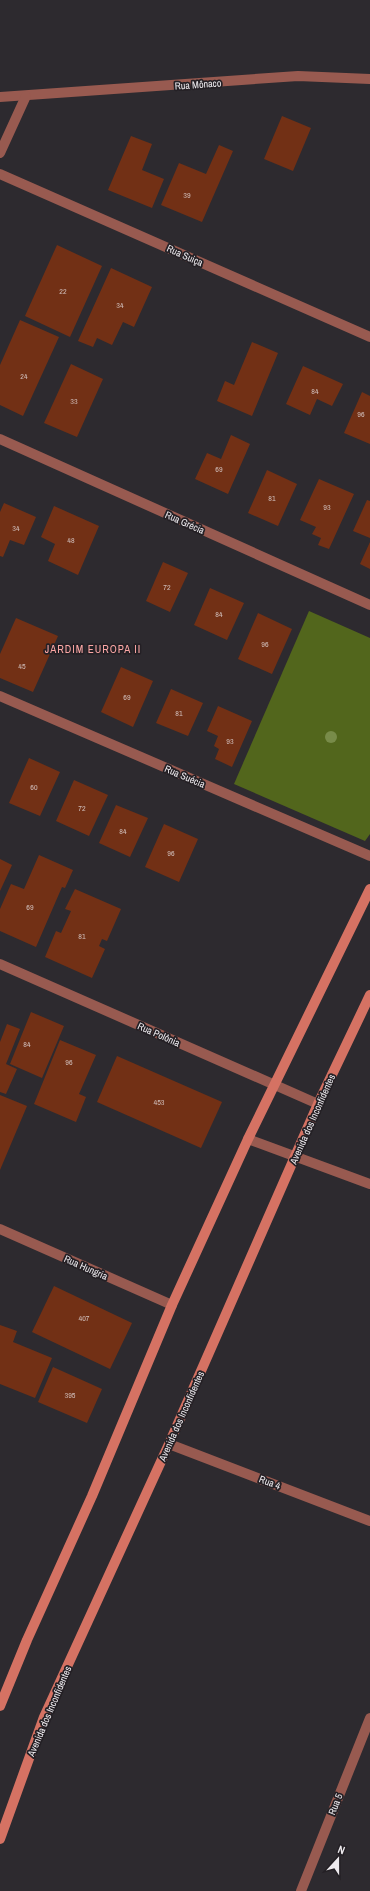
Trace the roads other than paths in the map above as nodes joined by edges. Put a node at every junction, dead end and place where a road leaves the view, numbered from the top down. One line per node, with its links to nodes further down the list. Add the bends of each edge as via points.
1 (370, 79): 2 (street, Rua Mônaco, via 298,76)
2 (26, 96): 3 (street, Rua Mônaco); 4 (street)
3 (0, 97)
4 (0, 153)
5 (0, 174): 6 (street, Rua Suiça)
6 (370, 336)
7 (0, 439): 8 (street, Rua Grécia)
8 (370, 605)
9 (0, 696): 10 (street, Rua Suécia)
10 (370, 856)
11 (370, 889): 14 (street)
12 (0, 964): 14 (street, Rua Polônia)
13 (370, 995): 15 (street, Avenida dos Inconfidentes)
14 (276, 1085): 15 (street, Rua Polônia); 16 (street)
15 (318, 1104): 17 (street, Avenida dos Inconfidentes)
16 (248, 1140): 17 (street); 20 (street)
17 (294, 1158): 18 (street); 21 (street, Avenida dos Inconfidentes)
18 (370, 1184)
19 (0, 1229): 20 (street, Rua Hungria)
20 (172, 1304): 23 (street)
21 (169, 1444): 22 (street, Rua 4); 25 (street, Avenida dos Inconfidentes, via 44,1717)
22 (370, 1521)
23 (0, 1706)
24 (370, 1718): 26 (street, Rua 5)
25 (0, 1839)
26 (301, 1891)

